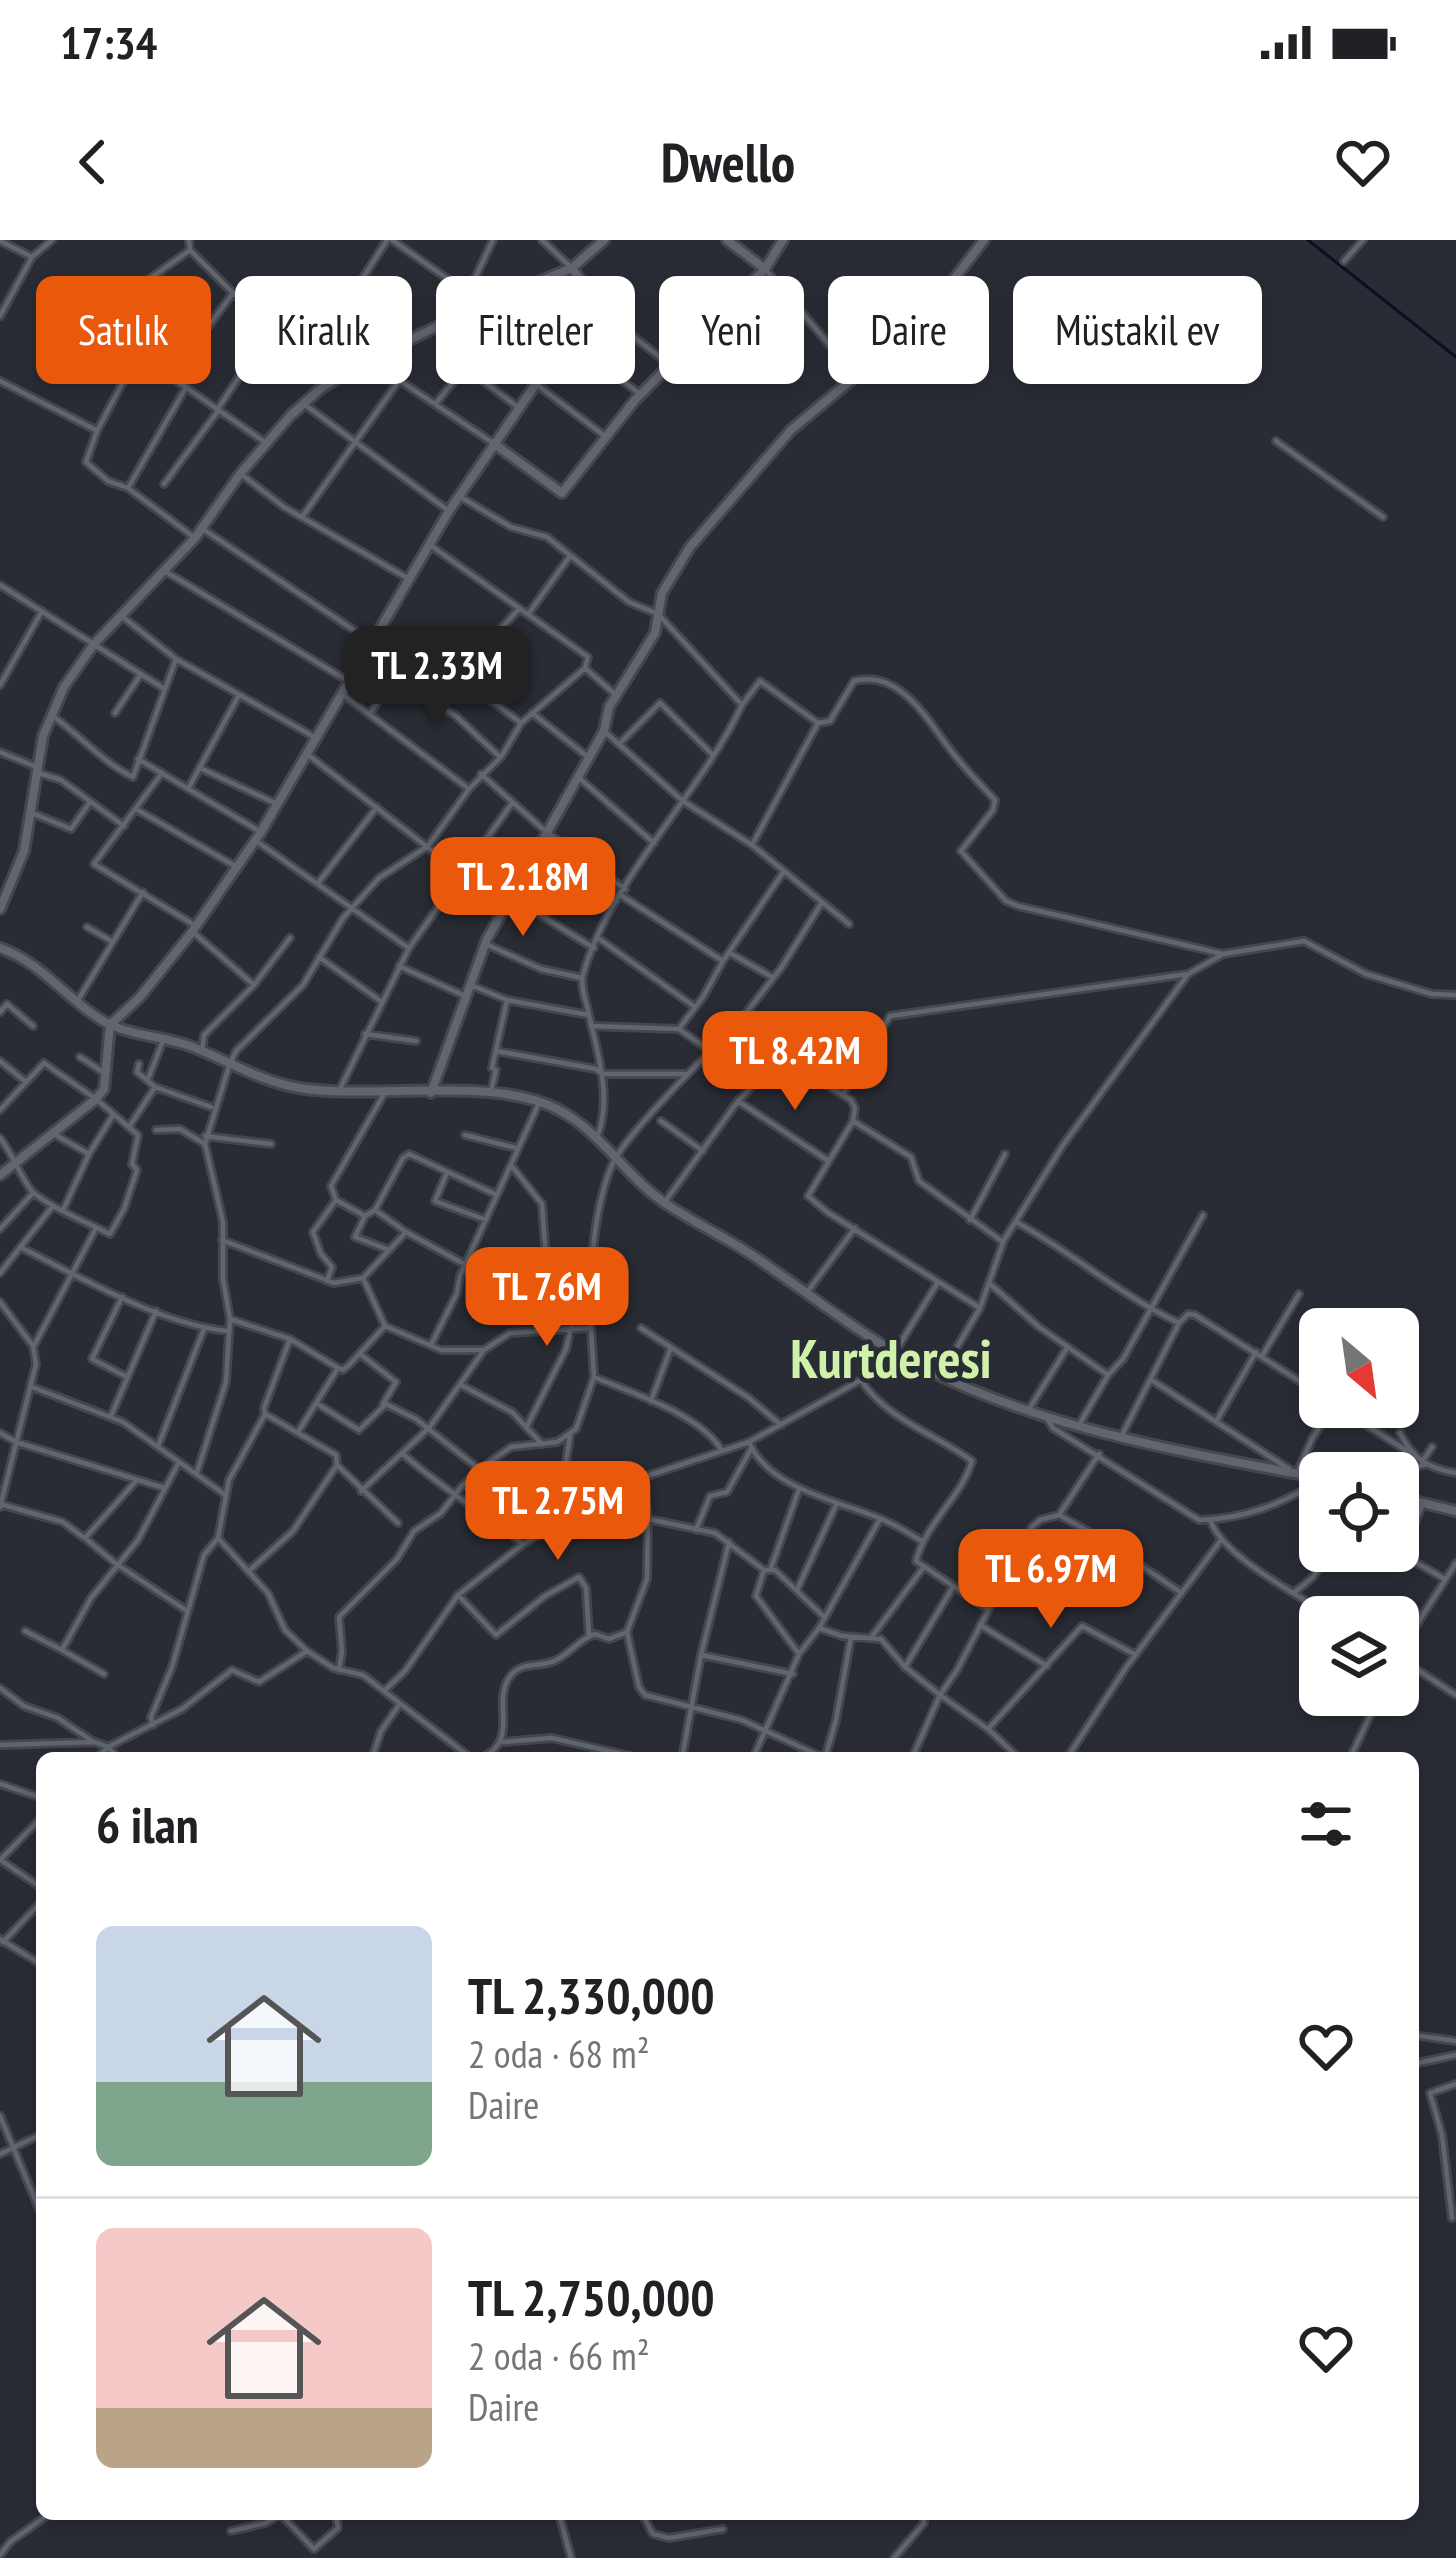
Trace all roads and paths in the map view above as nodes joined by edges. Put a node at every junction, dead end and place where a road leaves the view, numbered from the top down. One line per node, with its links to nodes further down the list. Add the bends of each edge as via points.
1 (52, 240): 13 (street)
2 (189, 240): 12 (street)
3 (390, 240): 18 (street); 19 (street)
4 (493, 240): 20 (street)
5 (542, 240): 15 (street)
6 (604, 240): 15 (street)
7 (727, 240): 16 (street)
8 (783, 240): 16 (street)
9 (984, 240): 24 (street)
10 (1363, 240): 14 (street)
11 (1, 241): 13 (street)
12 (190, 250): 17 (street); 25 (street)
13 (32, 257): 26 (street)
14 (1344, 261)
15 (572, 268): 21 (street); 22 (street)
16 (765, 269): 23 (street); 29 (street)
17 (153, 276)
18 (366, 276)
19 (444, 276)
20 (476, 276)
21 (553, 276)
22 (578, 276)
23 (758, 276)
24 (956, 276)
25 (233, 293): 27 (street)
26 (0, 316)
27 (211, 323)
28 (635, 338): 30 (street)
29 (828, 343)
30 (659, 356)
31 (659, 374): 45 (street)
32 (0, 381): 50 (street)
33 (122, 384): 50 (street)
34 (182, 384): 44 (street)
35 (236, 384): 49 (street)
36 (331, 384): 47 (street)
37 (396, 384): 52 (street)
38 (408, 384): 46 (street)
39 (452, 384): 46 (street)
40 (487, 384): 48 (street)
41 (536, 384): 48 (street); 51 (street)
42 (627, 384): 45 (street)
43 (846, 384): 73 (street, via 791,430 689,547)
44 (186, 387): 49 (street); 58 (street)
45 (640, 394): 51 (street)
46 (436, 403): 55 (street)
47 (303, 404): 52 (street); 54 (street)
48 (519, 408): 55 (street)
49 (218, 411): 54 (street); 57 (street)
50 (97, 431): 58 (street, via 88,466)
51 (606, 437): 55 (street, via 562,493)
52 (356, 441): 60 (street); 61 (street)
53 (1276, 441): 62 (street)
54 (267, 443): 56 (street)
55 (493, 443): 59 (street)
56 (240, 473): 61 (street); 63 (street)
57 (164, 484)
58 (128, 488): 64 (street)
59 (459, 496): 60 (street); 66 (street, via 511,527 547,537)
60 (449, 511): 65 (street)
61 (302, 517): 68 (street)
62 (1383, 517)
63 (203, 529): 64 (street); 76 (street)
64 (195, 538): 67 (street)
65 (430, 545): 68 (street); 70 (street)
66 (569, 556): 72 (street); 73 (street)
67 (162, 569): 74 (street); 82 (street)
68 (409, 579): 75 (street)
69 (0, 585): 71 (street)
70 (521, 607): 72 (street); 81 (street)
71 (42, 611): 77 (street); 83 (street)
72 (529, 613): 79 (street, via 588,657)
73 (658, 614): 87 (street, via 655,633); 88 (street)
74 (120, 615): 77 (street); 78 (street)
75 (384, 628): 76 (street); 81 (street)
76 (373, 643): 82 (street)
77 (94, 644): 80 (street); 92 (street)
78 (176, 658): 84 (street); 86 (street)
79 (585, 668): 87 (street); 91 (street)
80 (141, 674): 84 (street); 89 (street)
81 (458, 675): 93 (street)
82 (348, 681): 85 (street)
83 (0, 685)
84 (163, 688): 103 (street)
85 (341, 692): 90 (street); 96 (street)
86 (239, 695): 96 (street); 104 (street)
87 (616, 695): 95 (street)
88 (742, 705): 94 (street, via 760,681); 100 (street)
89 (115, 713)
90 (370, 713): 101 (street, via 394,679 456,716); 110 (street)
91 (532, 713): 93 (street); 102 (street)
92 (49, 714): 103 (street, via 133,777); 105 (street)
93 (521, 723): 101 (street)
94 (818, 723): 122 (street); 145 (street, via 830,721 854,681 897,689 915,700 995,800 961,851 1006,901)
95 (604, 731): 97 (street); 102 (street)
96 (316, 738): 99 (street)
97 (621, 742): 100 (street, via 660,704); 111 (street)
98 (0, 752): 105 (street)
99 (307, 754): 114 (street); 115 (street)
100 (712, 755): 111 (street)
101 (501, 757): 107 (street)
102 (588, 757): 108 (street)
103 (138, 759): 106 (street)
104 (200, 768): 109 (street); 114 (street)
105 (39, 770): 112 (street); 117 (street)
106 (162, 773): 109 (street); 116 (street)
107 (481, 774): 110 (street); 113 (street)
108 (578, 777): 119 (street); 121 (street)
109 (188, 789): 120 (street)
110 (469, 789): 123 (street)
111 (683, 801): 121 (street); 122 (street)
112 (90, 802): 117 (street, via 71,829); 118 (street)
113 (512, 803): 119 (street); 126 (street)
114 (277, 804): 120 (street)
115 (377, 807): 123 (street); 127 (street)
116 (136, 809): 118 (street); 124 (street)
117 (32, 813): 132 (street)
118 (124, 826): 128 (street, via 94,864)
119 (544, 831): 129 (street); 130 (street)
120 (258, 836): 124 (street); 127 (street)
121 (654, 843): 129 (street)
122 (752, 845): 125 (street)
123 (428, 846): 126 (street); 133 (street, via 379,878)
124 (236, 866): 136 (street)
125 (784, 871): 131 (street); 144 (street)
126 (461, 873): 130 (street); 142 (street)
127 (318, 883): 133 (street)
128 (143, 892): 136 (street); 139 (street)
129 (623, 892): 138 (street); 147 (street)
130 (511, 898): 140 (street); 143 (street)
131 (820, 904): 134 (street); 150 (street)
132 (0, 909)
133 (352, 909): 142 (street); 146 (street)
134 (849, 924)
135 (87, 927): 139 (street)
136 (194, 929): 152 (street); 166 (street)
137 (290, 938): 152 (street)
138 (598, 938): 143 (street); 159 (street)
139 (114, 943): 156 (street)
140 (485, 944): 151 (street); 153 (street)
141 (0, 948): 156 (street)
142 (409, 948): 148 (street)
143 (594, 948): 151 (street)
144 (728, 952): 147 (street); 150 (street)
145 (1223, 954): 149 (street); 154 (street, via 1304,941 1366,974)
146 (319, 957): 158 (street); 179 (street)
147 (723, 961): 159 (street)
148 (399, 965): 155 (street); 158 (street)
149 (1188, 974): 163 (street); 228 (street)
150 (772, 976): 169 (street)
151 (582, 979): 161 (street)
152 (254, 985): 174 (street, via 204,1035)
153 (472, 986): 155 (street); 157 (street)
154 (1456, 995)
155 (465, 996): 187 (street)
156 (78, 1000): 166 (street)
157 (507, 1000): 161 (street); 175 (street)
158 (382, 1002): 165 (street)
159 (694, 1007): 170 (street)
160 (0, 1012): 167 (street, via 8,1004)
161 (589, 1015): 168 (street)
162 (876, 1015): 163 (street)
163 (890, 1016): 190 (street)
164 (355, 1020): 165 (street)
165 (370, 1024): 171 (street)
166 (110, 1025): 172 (street); 180 (street)
167 (33, 1026)
168 (591, 1026): 170 (street); 181 (street)
169 (736, 1026)
170 (679, 1029): 182 (street, via 708,1054)
171 (364, 1034): 173 (street); 186 (street)
172 (164, 1038): 174 (street); 183 (street)
173 (416, 1041)
174 (202, 1051): 179 (street)
175 (496, 1051): 181 (street); 188 (street)
176 (80, 1057): 180 (street)
177 (0, 1061): 184 (street)
178 (140, 1064): 183 (street, via 137,1072)
179 (229, 1066): 186 (street, via 298,1088); 194 (street)
180 (103, 1072): 191 (street)
181 (602, 1074): 182 (street); 203 (street)
182 (687, 1074): 211 (street)
183 (148, 1079): 185 (street)
184 (26, 1082): 191 (street, via 44,1063); 195 (street)
185 (155, 1087): 194 (street); 199 (street)
186 (339, 1091): 189 (street)
187 (431, 1093): 188 (street); 189 (street)
188 (491, 1093): 193 (street)
189 (384, 1094): 219 (street, via 332,1186)
190 (843, 1094): 192 (street, via 781,1057); 198 (street, via 855,1108)
191 (96, 1099): 196 (street); 201 (street)
192 (738, 1101): 208 (street); 212 (street)
193 (539, 1102): 203 (street); 207 (street)
194 (213, 1108): 205 (street)
195 (0, 1110)
196 (113, 1115): 199 (street); 209 (street)
197 (661, 1121): 208 (street)
198 (853, 1121): 212 (street); 227 (street, via 911,1157 919,1181)
199 (129, 1127): 229 (street, via 138,1135 136,1170 124,1209 110,1234)
200 (156, 1130): 205 (street)
201 (52, 1133): 209 (street); 213 (street)
202 (465, 1135): 207 (street)
203 (597, 1137): 211 (street)
204 (0, 1138): 213 (street)
205 (205, 1140): 206 (street); 233 (street)
206 (271, 1144)
207 (516, 1148): 214 (street)
208 (703, 1151): 220 (street)
209 (89, 1154): 222 (street)
210 (1005, 1154): 227 (street)
211 (616, 1157): 220 (street); 257 (street, via 601,1209)
212 (827, 1160): 230 (street, via 808,1196)
213 (16, 1164): 216 (street); 217 (street)
214 (509, 1164): 218 (street); 244 (street, via 542,1204)
215 (447, 1173): 218 (street); 223 (street, via 409,1154); 226 (street, via 435,1201)
216 (0, 1175)
217 (33, 1193): 221 (street); 231 (street)
218 (497, 1195): 226 (street)
219 (336, 1200): 225 (street); 241 (street, via 313,1232 332,1267)
220 (664, 1203): 245 (street)
221 (52, 1207): 222 (street); 235 (street)
222 (64, 1208): 229 (street)
223 (375, 1210): 225 (street); 232 (street)
224 (1204, 1215): 250 (street)
225 (365, 1216): 236 (street, via 355,1237)
226 (487, 1220): 237 (street)
227 (970, 1220): 234 (street)
228 (1016, 1222): 234 (street); 250 (street)
229 (96, 1228): 238 (street)
230 (855, 1228): 242 (street); 245 (street)
231 (0, 1229)
232 (406, 1232): 236 (street); 237 (street)
233 (222, 1240): 241 (street); 252 (street)
234 (1003, 1242): 243 (street)
235 (22, 1248): 238 (street); 239 (street)
236 (388, 1250): 240 (street)
237 (466, 1264): 244 (street); 263 (street)
238 (71, 1273): 247 (street); 262 (street)
239 (0, 1274)
240 (362, 1279): 241 (street); 254 (street)
241 (327, 1282)
242 (938, 1282): 249 (street); 268 (street)
243 (988, 1283): 249 (street); 265 (street)
244 (549, 1288): 255 (street)
245 (807, 1292): 268 (street)
246 (1299, 1294): 269 (street)
247 (123, 1295): 251 (street); 273 (street, via 92,1359)
248 (0, 1302): 262 (street)
249 (980, 1308): 272 (street)
250 (1150, 1309): 253 (street); 271 (street)
251 (156, 1311): 259 (street); 273 (street)
252 (230, 1319): 260 (street); 261 (street)
253 (1179, 1323): 269 (street, via 1195,1315); 277 (street)
254 (385, 1326): 263 (street); 267 (street)
255 (551, 1328): 256 (street); 266 (street, via 510,1333)
256 (571, 1328): 257 (street); 290 (street)
257 (591, 1328): 274 (street)
258 (640, 1328): 264 (street)
259 (204, 1329): 260 (street); 302 (street)
260 (228, 1331): 315 (street, via 226,1382)
261 (290, 1339): 270 (street); 284 (street)
262 (33, 1346): 279 (street)
263 (430, 1346): 266 (street)
264 (671, 1347): 280 (street); 288 (street)
265 (1067, 1348): 271 (street); 283 (street)
266 (484, 1351): 278 (street)
267 (360, 1354): 270 (street); 282 (street, via 396,1382)
268 (897, 1354): 272 (street); 275 (street)
269 (1259, 1354): 276 (street); 287 (street)
270 (338, 1368): 281 (street)
271 (1108, 1375): 289 (street)
272 (940, 1376): 283 (street)
273 (127, 1377): 286 (street)
274 (594, 1377): 280 (street); 297 (street)
275 (861, 1380): 288 (street); 342 (street, via 916,1428 972,1461)
276 (1299, 1380)
277 (1153, 1381): 287 (street); 298 (street)
278 (461, 1385): 290 (street); 291 (street)
279 (32, 1387): 286 (street); 299 (street)
280 (651, 1401): 304 (street, via 707,1432)
281 (316, 1403): 282 (street, via 358,1430); 294 (street)
282 (383, 1404): 291 (street)
283 (1028, 1410): 285 (street)
284 (265, 1414): 294 (street); 324 (street)
285 (1048, 1416): 289 (street); 308 (street, via 1053,1428)
286 (111, 1418): 302 (street)
287 (1216, 1421): 317 (street)
288 (782, 1425): 301 (street)
289 (1079, 1425): 298 (street)
290 (527, 1426): 300 (street)
291 (429, 1428): 307 (street); 314 (street)
292 (1320, 1428): 317 (street)
293 (1369, 1428): 305 (street)
294 (298, 1432): 312 (street, via 336,1455)
295 (1400, 1432): 306 (street)
296 (0, 1433): 299 (street)
297 (571, 1435): 300 (street); 333 (street)
298 (1121, 1437): 317 (street)
299 (16, 1442): 319 (street); 328 (street)
300 (542, 1444): 314 (street, via 511,1448)
301 (750, 1445): 304 (street); 321 (street); 338 (street, via 727,1492 710,1496)
302 (158, 1446): 310 (street)
303 (1432, 1447): 311 (street)
304 (723, 1451): 318 (street)
305 (1408, 1452)
306 (1410, 1452)
307 (404, 1454): 322 (street); 325 (street)
308 (1099, 1454): 332 (street); 336 (street)
309 (1419, 1461): 311 (street)
310 (178, 1464): 315 (street); 320 (street)
311 (1423, 1464): 313 (street); 316 (street)
312 (337, 1465): 322 (street); 350 (street, via 292,1532)
313 (1419, 1465)
314 (481, 1469): 325 (street)
315 (197, 1472): 324 (street)
316 (1456, 1473)
317 (1297, 1474)
318 (642, 1476): 333 (street); 334 (street)
319 (136, 1481): 320 (street); 339 (street)
320 (164, 1488): 345 (street, via 138,1540)
321 (799, 1489): 329 (street); 349 (street)
322 (361, 1491): 337 (street)
323 (1299, 1492): 336 (street, via 1274,1508)
324 (224, 1494): 340 (street)
325 (454, 1496): 344 (street); 377 (street, via 341,1615)
326 (1419, 1502): 327 (street)
327 (1424, 1503): 330 (street); 331 (street)
328 (0, 1505): 339 (street, via 63,1522)
329 (836, 1505): 335 (street); 354 (street)
330 (1456, 1511)
331 (1419, 1512)
332 (1059, 1515): 355 (street); 359 (street, via 1032,1528)
333 (562, 1519): 344 (street)
334 (648, 1519): 338 (street); 366 (street, via 647,1579)
335 (880, 1519): 342 (street); 361 (street)
336 (1210, 1520): 341 (street)
337 (398, 1523)
338 (696, 1530): 343 (street)
339 (85, 1538): 345 (street)
340 (218, 1538): 350 (street); 360 (street)
341 (1221, 1540): 355 (street); 356 (street)
342 (922, 1541): 348 (street, via 916,1561)
343 (729, 1542): 349 (street); 373 (street)
344 (523, 1544): 357 (street)
345 (115, 1563): 360 (street); 370 (street)
346 (1456, 1563): 352 (street)
347 (1419, 1564): 352 (street)
348 (923, 1568): 353 (street); 369 (street)
349 (768, 1569): 354 (street); 372 (street, via 756,1596)
350 (250, 1570): 371 (street)
351 (1316, 1572): 356 (street)
352 (1444, 1579): 362 (street)
353 (953, 1587): 359 (street); 376 (street)
354 (797, 1590): 361 (street)
355 (1181, 1592): 374 (street)
356 (1295, 1592): 358 (street)
357 (458, 1595): 367 (street, via 496,1635 579,1577); 382 (street)
358 (1301, 1596)
359 (986, 1608): 363 (street)
360 (187, 1611): 388 (street)
361 (824, 1617): 364 (street)
362 (1419, 1621)
363 (978, 1624): 375 (street); 383 (street)
364 (819, 1628): 368 (street); 372 (street)
365 (26, 1631): 370 (street)
366 (627, 1632): 367 (street); 386 (street, via 645,1695)
367 (590, 1636): 392 (street, via 554,1662 513,1673)
368 (851, 1636): 369 (street); 404 (street)
369 (872, 1637): 376 (street)
370 (62, 1650): 379 (street)
371 (307, 1651): 377 (street); 388 (street, via 259,1682 232,1670)
372 (799, 1654): 380 (street)
373 (701, 1655): 380 (street); 386 (street)
374 (1136, 1655): 375 (street, via 1084,1626); 407 (street)
375 (1047, 1666): 389 (street)
376 (905, 1667): 383 (street)
377 (339, 1670): 382 (street)
378 (1419, 1670): 384 (street)
379 (104, 1674)
380 (793, 1674): 390 (street)
381 (0, 1688): 391 (street)
382 (386, 1690): 385 (street)
383 (940, 1695): 389 (street); 405 (street)
384 (1456, 1695)
385 (400, 1703): 397 (street); 398 (street)
386 (692, 1706): 390 (street); 401 (street)
387 (1370, 1716): 408 (street)
388 (153, 1725): 394 (street)
389 (988, 1729): 406 (street)
390 (767, 1730): 402 (street); 403 (street)
391 (95, 1742): 393 (street); 394 (street)
392 (501, 1742): 399 (street); 400 (street, via 552,1738)
393 (0, 1745)
394 (107, 1747): 395 (street); 396 (street)
395 (102, 1752)
396 (112, 1752)
397 (374, 1752)
398 (463, 1752)
399 (494, 1752)
400 (613, 1752)
401 (683, 1752)
402 (756, 1752)
403 (812, 1752)
404 (826, 1752)
405 (915, 1752)
406 (1013, 1752)
407 (1071, 1752)
408 (1353, 1752)
409 (0, 1784): 410 (street)
410 (36, 1796)
411 (36, 1822): 412 (street)
412 (0, 1860): 413 (street)
413 (36, 1884)
414 (36, 1906): 415 (street)
415 (32, 1910): 416 (street); 417 (street)
416 (36, 1913)
417 (2, 1941): 418 (street)
418 (36, 1961)
419 (1419, 2036): 420 (street)
420 (1456, 2041)
421 (1456, 2055): 422 (street)
422 (1419, 2063)
423 (1456, 2084): 429 (street, via 1430,2093)
424 (0, 2116): 426 (street)
425 (36, 2137): 426 (street)
426 (15, 2147): 427 (street); 428 (street)
427 (0, 2154)
428 (36, 2201)
429 (1452, 2218)
430 (41, 2520): 439 (street)
431 (273, 2520): 438 (street)
432 (286, 2520): 433 (street, via 314,2549)
433 (337, 2520)
434 (561, 2520): 440 (street)
435 (645, 2520): 437 (street, via 653,2534 669,2539)
436 (924, 2520): 441 (street)
437 (724, 2529)
438 (231, 2531)
439 (0, 2555)
440 (572, 2558)
441 (894, 2558)

